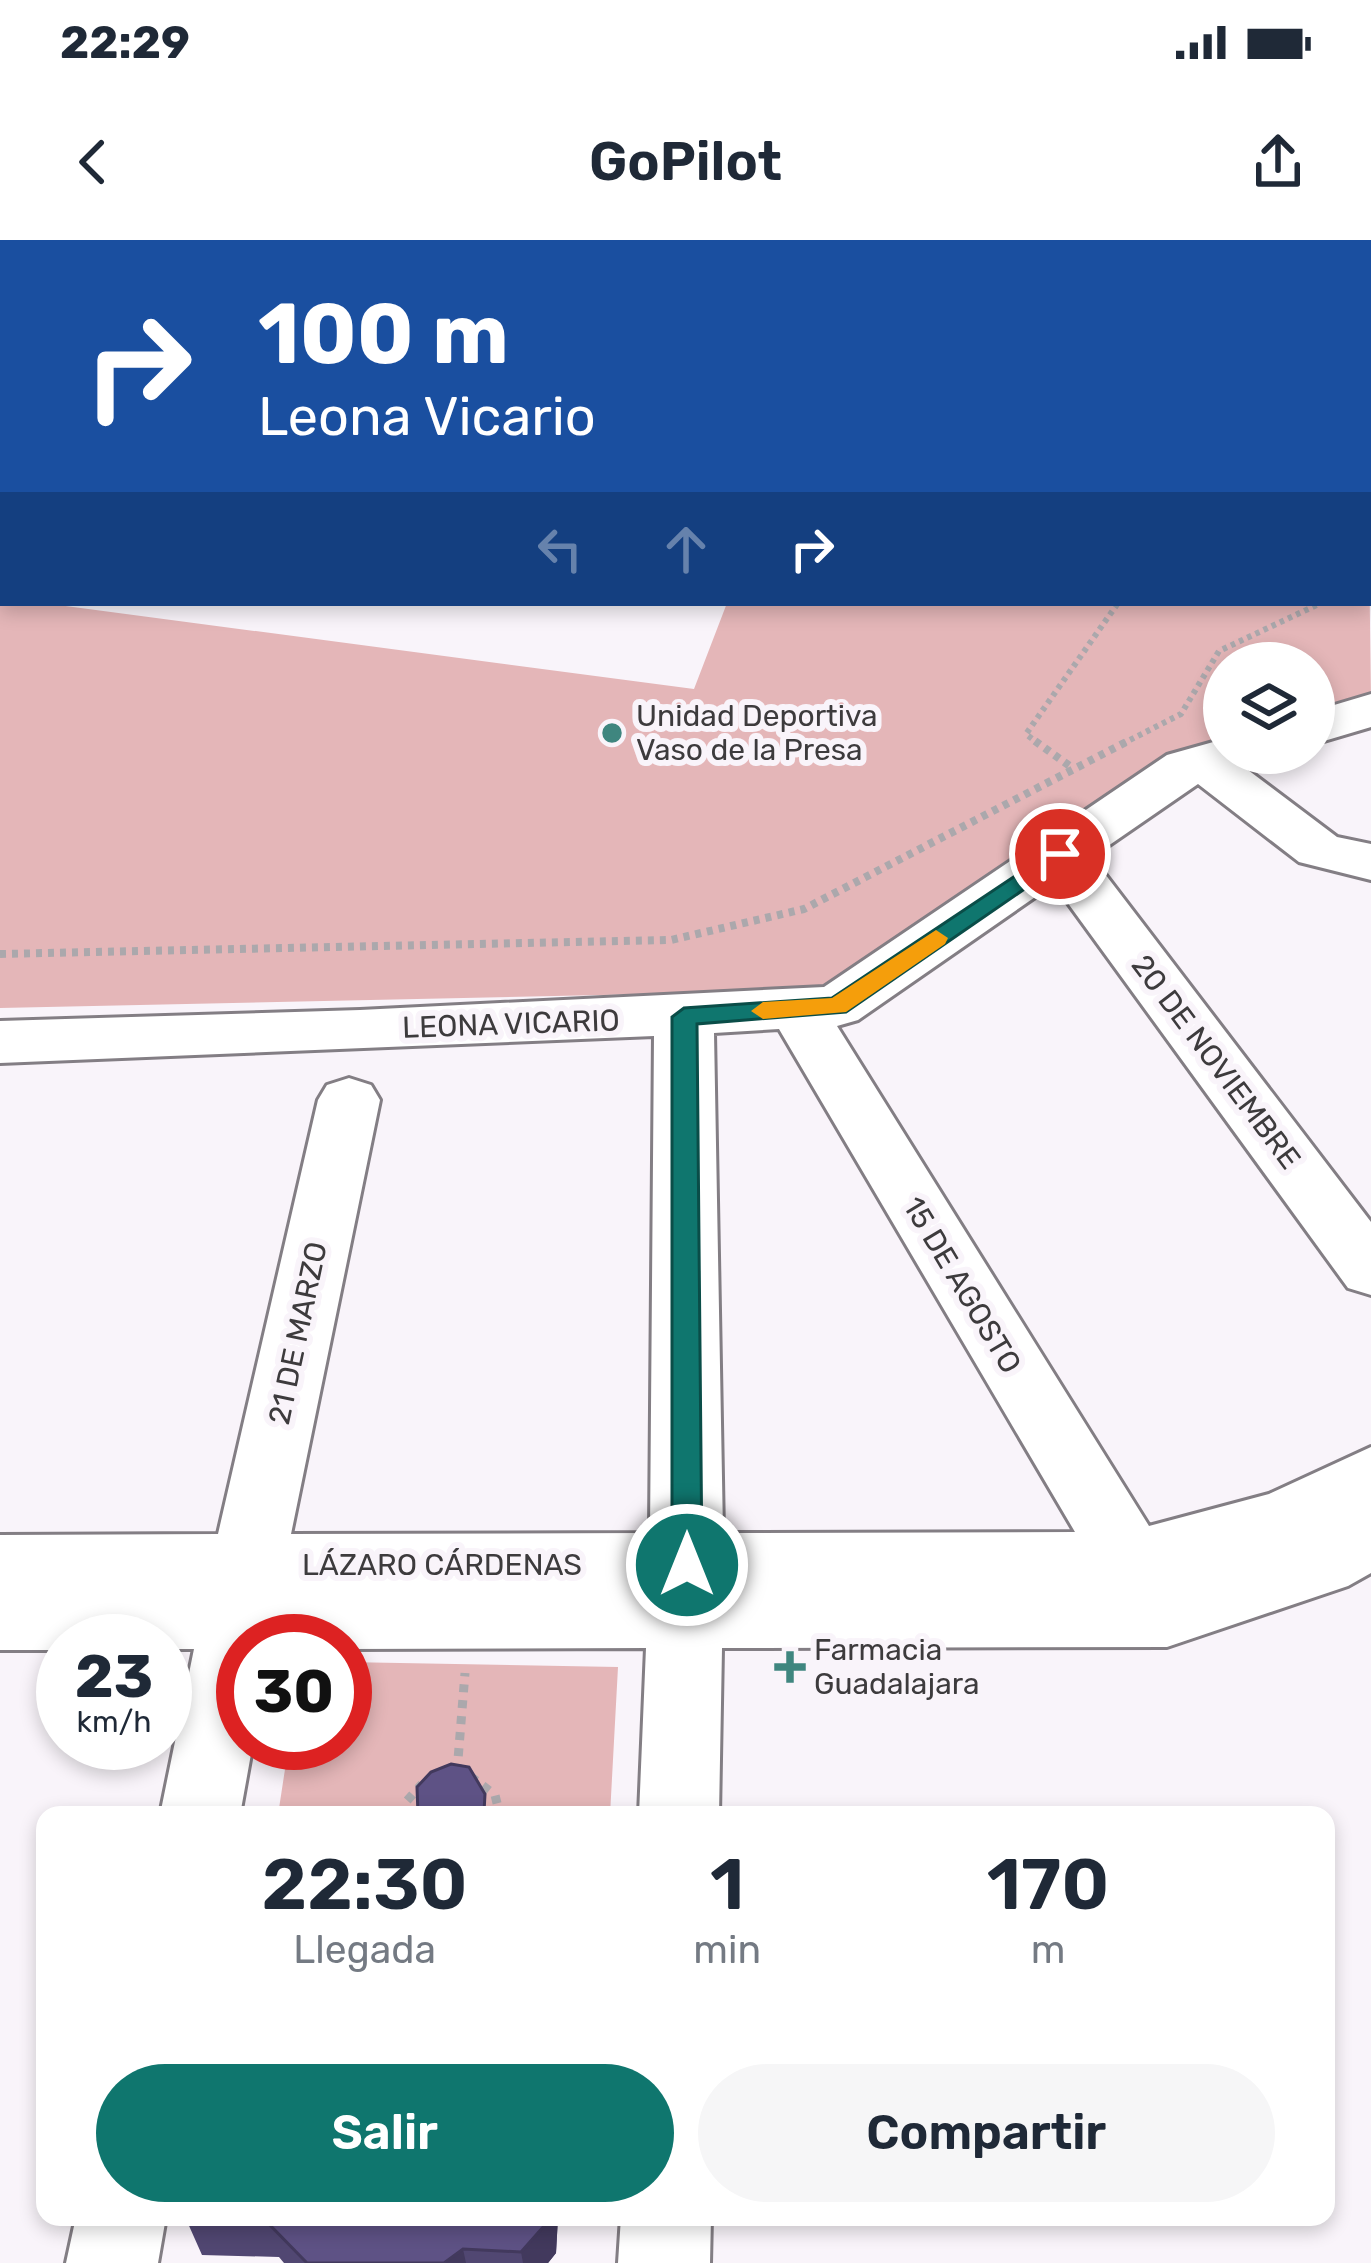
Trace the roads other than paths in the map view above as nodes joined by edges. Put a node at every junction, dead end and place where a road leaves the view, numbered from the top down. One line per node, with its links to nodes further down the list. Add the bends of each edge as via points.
1 (1371, 710): 2 (street)
2 (1335, 721)
3 (1203, 762): 5 (street, LEONA VICARIO)
4 (1236, 774): 6 (street, via 1319,850)
5 (1060, 854): 7 (street, LEONA VICARIO, via 837,1006); 11 (street, 20 DE NOVIEMBRE)
6 (1371, 862)
7 (796, 1008): 8 (street, LEONA VICARIO); 14 (street, 15 DE AGOSTO)
8 (684, 1017): 9 (street, LEONA VICARIO); 15 (street)
9 (5, 1058)
10 (349, 1100): 16 (street, 21 DE MARZO)
11 (1371, 1270)
12 (1370, 1496): 14 (street, LÁZARO CÁRDENAS, via 1322,1564)
13 (0, 1566): 16 (street, LÁZARO CÁRDENAS)
14 (1148, 1588): 15 (street, LÁZARO CÁRDENAS)
15 (686, 1591): 16 (street, LÁZARO CÁRDENAS); 19 (street)
16 (243, 1592): 17 (street, LÁZARO CÁRDENAS); 18 (street, 21 DE MARZO)
17 (0, 1618)
18 (202, 1806)
19 (679, 1806)
20 (119, 2226): 22 (street)
21 (666, 2226): 23 (street)
22 (112, 2263)
23 (664, 2263)

